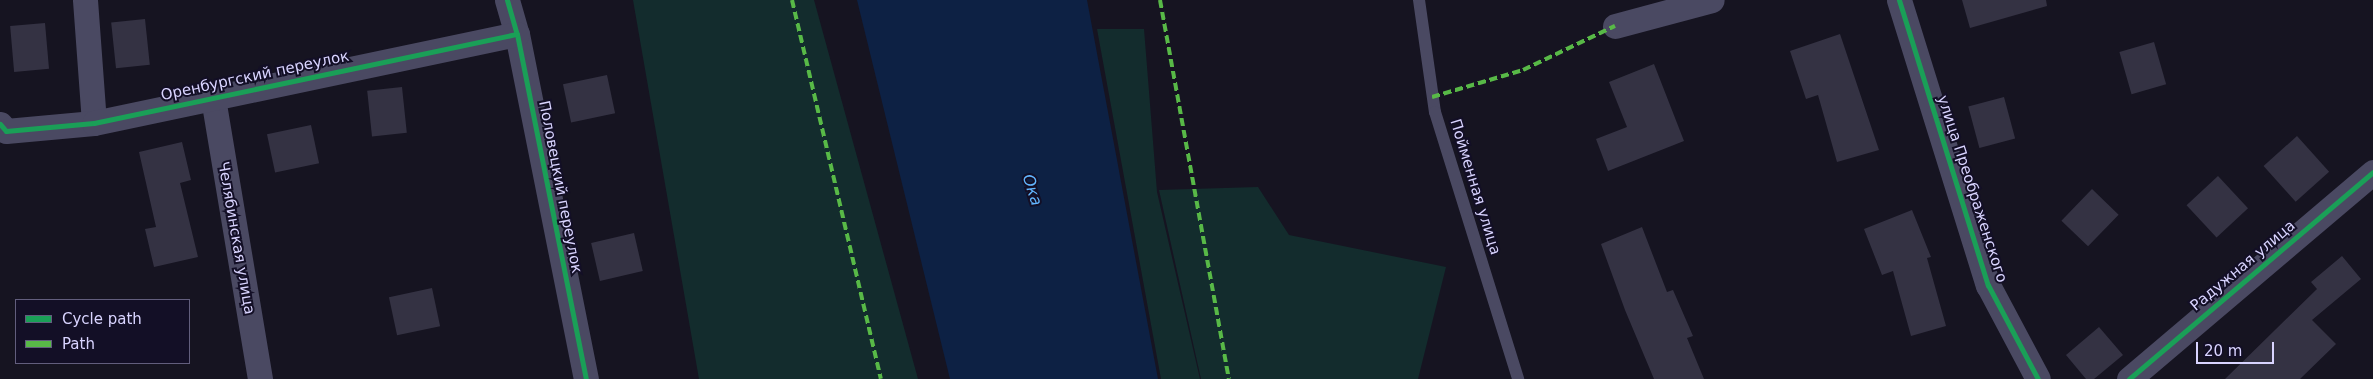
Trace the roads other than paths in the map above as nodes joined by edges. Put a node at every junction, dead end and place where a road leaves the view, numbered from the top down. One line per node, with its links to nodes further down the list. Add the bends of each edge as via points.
1 (86, 0): 9 (street)
2 (507, 0): 7 (street, Половецкий переулок)
3 (1419, 0): 14 (lane, Пойменная улица, via 1434,112)
4 (1712, 0): 6 (street)
5 (1899, 0): 15 (street, улица Преображенского, via 1988,286)
6 (1615, 26)
7 (517, 34): 8 (street, Оренбургский переулок); 13 (street, Половецкий переулок)
8 (213, 98): 9 (street, Оренбургский переулок); 12 (street, Челябинская улица)
9 (94, 123): 10 (street, Оренбургский переулок, via 6,131)
10 (0, 124)
11 (2373, 172): 16 (street, Радужная улица)
12 (260, 379)
13 (586, 379)
14 (1518, 379)
15 (2038, 379)
16 (2129, 379)

